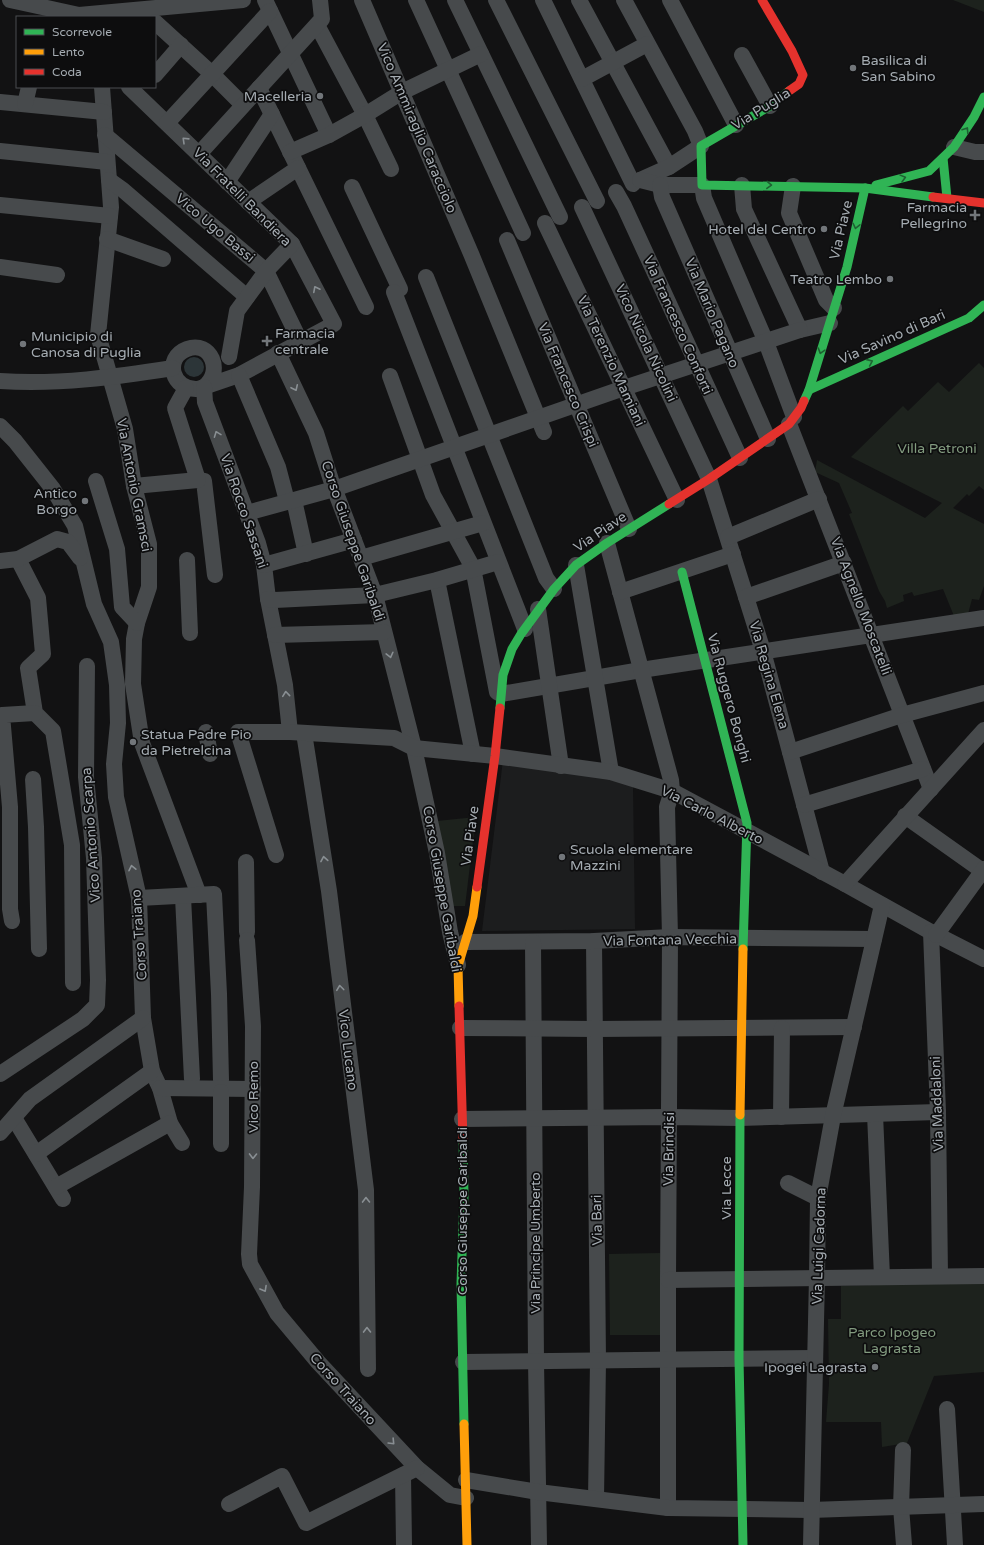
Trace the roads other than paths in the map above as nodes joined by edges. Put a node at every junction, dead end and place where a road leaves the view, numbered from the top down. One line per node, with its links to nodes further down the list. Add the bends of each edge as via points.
1 (3, 0): 15 (street)
2 (10, 0): 19 (street)
3 (243, 0): 14 (street)
4 (320, 0): 21 (street, via 322,19)
5 (362, 0): 36 (street, Vico Ammiraglio Caracciolo)
6 (416, 0): 28 (street)
7 (454, 0): 25 (street)
8 (496, 0): 102 (street, Vico Nicola Nicolini, via 589,204)
9 (543, 0): 31 (street)
10 (579, 0): 27 (street)
11 (624, 0): 22 (street)
12 (670, 0): 46 (street)
13 (762, 0): 41 (street, Via Puglia, via 792,51 802,75 799,84)
14 (221, 1): 18 (street)
15 (0, 4)
16 (267, 5): 24 (street); 30 (street)
17 (95, 10): 18 (street); 19 (street, via 79,15)
18 (151, 11)
19 (44, 12)
20 (156, 17): 23 (street)
21 (317, 25): 24 (street); 44 (street)
22 (647, 44): 27 (street); 49 (street)
23 (181, 45): 29 (street); 30 (street)
24 (290, 54): 34 (street); 48 (street)
25 (481, 54): 28 (street); 75 (street)
26 (742, 55): 41 (street)
27 (614, 63): 31 (street); 57 (street)
28 (448, 70): 36 (street); 77 (street)
29 (156, 74)
30 (212, 74): 40 (street); 45 (street)
31 (582, 79): 62 (street)
32 (29, 88): 39 (street)
33 (102, 88): 42 (street, Via Antonio Gramsci)
34 (259, 88): 40 (street); 43 (street)
35 (137, 90): 45 (street, Via Fratelli Bandiera)
36 (402, 92): 44 (street); 111 (street, Vico Ammiraglio Caracciolo)
37 (984, 97): 50 (street, one-way to 37)
38 (0, 102): 39 (street)
39 (25, 104): 42 (street)
40 (243, 105): 54 (street)
41 (770, 106): 46 (street, Via Puglia)
42 (104, 112): 47 (street, Via Antonio Gramsci)
43 (272, 114): 52 (street); 61 (street)
44 (365, 115): 48 (street); 59 (street)
45 (167, 123): 54 (street, Via Fratelli Bandiera, one-way to 45)
46 (736, 125): 49 (street, Via Puglia)
47 (105, 135): 56 (street, Via Antonio Gramsci); 83 (street, Vico Ugo Bassi)
48 (329, 135): 52 (street)
49 (701, 146): 57 (street, Via Puglia); 64 (street)
50 (954, 147): 53 (street); 55 (street)
51 (0, 151): 56 (street)
52 (290, 152): 58 (street)
53 (984, 152)
54 (198, 154): 61 (street, Via Fratelli Bandiera)
55 (943, 158): 68 (street, one-way to 55, via 930,171); 70 (street)
56 (107, 162): 60 (street, Via Antonio Gramsci)
57 (669, 167): 62 (street, Via Puglia)
58 (298, 168): 71 (street); 88 (street)
59 (391, 169)
60 (108, 180): 74 (street, Via Antonio Gramsci); 86 (street, via 124,190)
61 (228, 182): 71 (street, Via Fratelli Bandiera)
62 (637, 182): 63 (street)
63 (660, 185): 64 (street); 95 (street, Via Mario Pagano, via 662,197)
64 (702, 185): 65 (street); 92 (street, Via Agnello Moscatelli, via 704,198)
65 (742, 185): 66 (street, one-way to 66); 90 (street, via 744,209)
66 (793, 186): 68 (street); 89 (street, via 789,213)
67 (352, 187): 115 (street, via 397,291)
68 (865, 188): 70 (street); 89 (street, Via Piave, one-way to 89, via 847,267)
69 (616, 192): 98 (street, Via Francesco Conforti)
70 (947, 198): 72 (street)
71 (248, 202): 80 (street, Via Fratelli Bandiera)
72 (984, 203)
73 (0, 205): 74 (street)
74 (110, 216): 78 (street, Via Antonio Gramsci)
75 (560, 217)
76 (545, 223): 107 (street, Via Terenzio Mamiani)
77 (523, 233)
78 (107, 239): 81 (street); 103 (street, Via Antonio Gramsci, via 98,335)
79 (507, 240): 109 (street, Via Francesco Crispi)
80 (292, 244): 83 (street); 91 (street, Via Fratelli Bandiera, one-way to 80, via 334,324)
81 (163, 259)
82 (0, 267): 84 (street)
83 (266, 271): 86 (street); 91 (street, Vico Ugo Bassi)
84 (57, 275)
85 (426, 277): 113 (street)
86 (247, 297): 96 (street, via 237,311)
87 (984, 305): 108 (street, Via Savino di Bari, one-way to 87, via 968,318)
88 (366, 307)
89 (832, 315): 90 (street); 108 (street, Via Piave, one-way to 108)
90 (800, 330): 92 (street)
91 (300, 341): 94 (street)
92 (766, 342): 95 (street); 110 (street, Via Agnello Moscatelli)
93 (208, 353): 96 (street); 99 (street, via 198,348 186,350 177,357); 105 (street, via 215,371)
94 (278, 353): 97 (street); 122 (street, Corso Giuseppe Garibaldi, one-way to 122, via 316,434)
95 (730, 354): 98 (street); 114 (street, Via Mario Pagano)
96 (229, 357): 97 (street)
97 (260, 362): 100 (street)
98 (696, 364): 102 (street); 116 (street, Via Francesco Conforti)
99 (173, 368): 103 (street); 106 (street, via 175,378)
100 (239, 375): 105 (street); 124 (street)
101 (390, 376): 117 (street)
102 (661, 376): 107 (street); 119 (street, Vico Nicola Nicolini)
103 (110, 378): 104 (street); 121 (street, Via Antonio Gramsci, via 125,429)
104 (0, 381)
105 (204, 387): 106 (street); 126 (street, Via Rocco Sassani, one-way to 105, via 205,402)
106 (186, 388): 118 (street, via 175,408)
107 (624, 388): 109 (street); 125 (street, Via Terenzio Mamiani)
108 (809, 390): 110 (street, Via Piave)
109 (577, 406): 111 (street); 128 (street, Via Francesco Crispi)
110 (792, 420): 114 (street, Via Piave); 123 (street, Via Agnello Moscatelli)
111 (541, 425): 113 (street)
112 (0, 426): 139 (street, Corso Traiano, via 53,489 75,526)
113 (490, 435): 115 (street); 148 (street, via 546,578)
114 (768, 439): 116 (street, Via Piave)
115 (454, 448): 117 (street); 127 (street)
116 (740, 458): 119 (street, Via Piave)
117 (420, 459): 122 (street); 129 (street, via 433,495)
118 (198, 480): 121 (street); 146 (street, via 204,481)
119 (709, 480): 125 (street, Via Piave); 130 (street, Via Regina Elena)
120 (96, 481): 155 (street, via 117,549 122,607)
121 (134, 486): 155 (street, Via Antonio Gramsci, via 149,544 149,587)
122 (334, 489): 124 (street); 131 (street, Corso Giuseppe Garibaldi)
123 (819, 499): 130 (street); 141 (street, Via Agnello Moscatelli)
124 (291, 500): 126 (street); 133 (street)
125 (677, 500): 128 (street, Via Piave)
126 (247, 513): 143 (street, Via Rocco Sassani)
127 (484, 523): 129 (street); 140 (street)
128 (629, 529): 132 (street, Via Piave)
129 (453, 531): 135 (street); 144 (street)
130 (728, 537): 134 (street, Via Regina Elena)
131 (354, 540): 133 (street); 135 (street, Corso Giuseppe Garibaldi)
132 (607, 543): 142 (street, Via Piave); 149 (street)
133 (306, 554): 143 (street)
134 (733, 554): 145 (street); 151 (street, Via Regina Elena)
135 (361, 558): 150 (street, Corso Giuseppe Garibaldi)
136 (18, 559): 138 (street); 139 (street, via 57,539 68,542); 173 (street, via 38,598 43,654 28,668)
137 (188, 560): 158 (street)
138 (0, 561)
139 (82, 561): 162 (street, Corso Traiano, via 94,604)
140 (498, 562): 144 (street); 156 (street)
141 (844, 563): 151 (street); 160 (street, Via Agnello Moscatelli)
142 (576, 565): 148 (street, Via Piave); 167 (street)
143 (264, 566): 152 (street, Via Rocco Sassani)
144 (473, 568): 147 (street); 171 (street, via 497,692)
145 (682, 572): 149 (street); 164 (street, Via Ruggero Bonghi)
146 (215, 575)
147 (437, 580): 150 (street); 183 (street)
148 (554, 589): 153 (street, Via Piave)
149 (620, 592): 166 (street)
150 (375, 595): 152 (street); 157 (street, Corso Giuseppe Garibaldi)
151 (746, 597): 163 (street, Via Regina Elena)
152 (268, 599): 159 (street, Via Rocco Sassani)
153 (538, 609): 156 (street, Via Piave); 170 (street)
154 (984, 618): 160 (street)
155 (137, 623): 161 (street, Via Antonio Gramsci)
156 (525, 629): 171 (street, Via Piave, via 512,649 503,675)
157 (384, 632): 159 (street); 180 (street, Corso Giuseppe Garibaldi, one-way to 180)
158 (190, 633)
159 (275, 635): 179 (street, Via Rocco Sassani, one-way to 159)
160 (872, 635): 163 (street); 174 (street, Via Agnello Moscatelli)
161 (134, 639): 162 (street); 169 (street, Via Antonio Gramsci)
162 (111, 642): 168 (street, Corso Traiano)
163 (763, 651): 164 (street); 181 (street, Via Regina Elena)
164 (705, 660): 166 (street); 194 (street, Via Ruggero Bonghi, via 747,822)
165 (87, 666): 224 (street, Vico Antonio Scarpa, via 86,777 94,858 97,1005 83,1019)
166 (641, 670): 167 (street); 190 (street)
167 (595, 679): 170 (street); 187 (street)
168 (117, 684): 169 (street); 176 (street, Corso Traiano)
169 (132, 684): 175 (street, Via Antonio Gramsci)
170 (549, 686): 171 (street); 185 (street)
171 (501, 694): 184 (street, Via Piave)
172 (984, 694): 174 (street)
173 (35, 713): 192 (street, via 2,715); 214 (street, via 52,731 72,845)
174 (902, 715): 181 (street); 186 (street, Via Agnello Moscatelli)
175 (139, 719): 176 (street); 200 (street, Via Antonio Gramsci, via 142,743)
176 (118, 723): 201 (street, Corso Traiano, one-way to 176, via 116,797 114,764)
177 (984, 730): 189 (street)
178 (206, 732): 182 (street)
179 (297, 733): 180 (street, via 394,738); 195 (street, via 238,732); 258 (street, Vico Lucano, one-way to 179, via 366,1190 329,891)
180 (414, 748): 183 (street, Via Carlo Alberto); 213 (street, Corso Giuseppe Garibaldi)
181 (790, 752): 191 (street, Via Regina Elena)
182 (210, 754)
183 (473, 754): 184 (street, Via Carlo Alberto)
184 (495, 756): 185 (street, Via Carlo Alberto); 209 (street, Via Piave, via 473,916)
185 (561, 766): 187 (street, Via Carlo Alberto)
186 (923, 769): 189 (street, Via Agnello Moscatelli); 191 (street)
187 (611, 772): 190 (street, Via Carlo Alberto)
188 (33, 779): 211 (street)
189 (930, 789): 193 (street)
190 (672, 791): 194 (street, Via Carlo Alberto); 205 (street, Via Brindisi, via 667,807)
191 (804, 805): 198 (street, Via Regina Elena)
192 (5, 806): 203 (street)
193 (905, 816): 197 (street); 199 (street)
194 (747, 832): 198 (street, Via Carlo Alberto); 206 (street, Via Lecce)
195 (276, 855)
196 (246, 862): 227 (street, Vico Remo)
197 (983, 871): 204 (street)
198 (822, 872): 199 (street, Via Carlo Alberto)
199 (845, 884): 202 (street, Via Carlo Alberto)
200 (198, 895): 201 (street); 225 (street); 241 (street, via 219,994)
201 (138, 898): 215 (street, Corso Traiano)
202 (882, 905): 204 (street, Via Carlo Alberto); 207 (street, Via Luigi Cadorna)
203 (12, 921)
204 (933, 934): 212 (street, Via Carlo Alberto); 228 (street, Via Maddaloni)
205 (670, 937): 206 (street, Via Fontana Vecchia); 208 (street, Via Fontana Vecchia); 220 (street, Via Brindisi)
206 (744, 939): 207 (street, Via Fontana Vecchia); 216 (street, Via Lecce)
207 (874, 939): 217 (street, Via Luigi Cadorna)
208 (594, 941): 210 (street, Via Fontana Vecchia); 222 (street, Via Bari)
209 (465, 942): 210 (street, Via Fontana Vecchia); 213 (street, Via Piave)
210 (533, 942): 219 (street, Via Principe Umberto)
211 (39, 949)
212 (984, 960)
213 (458, 966): 218 (street, Corso Giuseppe Garibaldi)
214 (73, 983)
215 (143, 1018): 223 (street, Corso Traiano); 233 (street, via 30,1100)
216 (741, 1027): 220 (street); 221 (street); 236 (street, Via Lecce)
217 (854, 1027): 221 (street); 230 (street, Via Luigi Cadorna)
218 (460, 1028): 219 (street); 237 (street, Corso Giuseppe Garibaldi)
219 (533, 1028): 222 (street); 234 (street, Via Principe Umberto)
220 (670, 1028): 222 (street); 231 (street, Via Brindisi)
221 (782, 1028): 232 (street)
222 (595, 1029): 235 (street, Via Bari)
223 (152, 1071): 226 (street, Corso Traiano); 242 (street)
224 (0, 1074)
225 (192, 1079)
226 (160, 1088): 227 (street); 238 (street, Corso Traiano)
227 (253, 1089): 245 (street, Vico Remo, one-way to 245)
228 (938, 1112): 229 (street); 246 (street, Via Maddaloni)
229 (875, 1114): 230 (street); 249 (street)
230 (833, 1116): 232 (street); 244 (street, Via Luigi Cadorna)
231 (669, 1117): 235 (street); 236 (street); 251 (street, Via Brindisi)
232 (781, 1117): 236 (street)
233 (14, 1118): 239 (street); 242 (street)
234 (534, 1118): 235 (street); 237 (street); 255 (street, Via Principe Umberto)
235 (596, 1118): 256 (street, Via Bari)
236 (740, 1118): 250 (street, Via Lecce)
237 (462, 1119): 257 (street, Corso Giuseppe Garibaldi)
238 (170, 1123): 240 (street, Corso Traiano); 242 (street, via 60,1193)
239 (0, 1133)
240 (182, 1143)
241 (221, 1144)
242 (36, 1154)
243 (788, 1183): 244 (street)
244 (818, 1198): 248 (street, Via Luigi Cadorna)
245 (249, 1254): 261 (street, Corso Traiano, one-way to 261, via 250,1264 278,1314)
246 (940, 1276): 247 (street); 249 (street)
247 (984, 1276)
248 (817, 1277): 249 (street); 250 (street); 252 (street, Via Luigi Cadorna)
249 (882, 1277)
250 (740, 1279): 251 (street); 253 (street, Via Lecce)
251 (668, 1280): 254 (street, Via Brindisi)
252 (815, 1358): 253 (street); 272 (street, Via Luigi Cadorna)
253 (739, 1359): 254 (street); 271 (street, Via Lecce)
254 (669, 1360): 256 (street); 270 (street, Via Brindisi)
255 (536, 1361): 256 (street); 257 (street); 263 (street, Via Principe Umberto)
256 (598, 1361): 265 (street, Via Bari)
257 (463, 1362): 262 (street, Corso Giuseppe Garibaldi)
258 (368, 1369)
259 (947, 1409): 268 (street)
260 (903, 1450): 269 (street)
261 (410, 1472): 264 (street, Corso Traiano, via 450,1495); 266 (street, via 306,1523 282,1476); 273 (street)
262 (466, 1480): 263 (street); 264 (street, Corso Giuseppe Garibaldi)
263 (538, 1492): 265 (street); 275 (street, Via Principe Umberto)
264 (466, 1498): 274 (street, Corso Giuseppe Garibaldi)
265 (596, 1499): 270 (street)
266 (229, 1504)
267 (984, 1504): 268 (street)
268 (952, 1505): 269 (street); 279 (street)
269 (901, 1506): 272 (street); 278 (street)
270 (668, 1508): 271 (street)
271 (742, 1509): 272 (street); 276 (street, Via Lecce)
272 (812, 1510): 277 (street, Via Luigi Cadorna)
273 (404, 1545)
274 (467, 1545)
275 (539, 1545)
276 (743, 1545)
277 (811, 1545)
278 (904, 1545)
279 (955, 1545)

